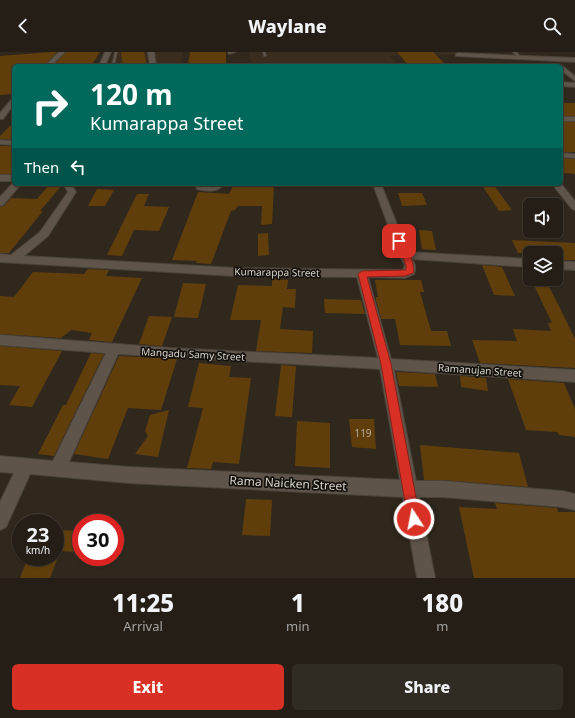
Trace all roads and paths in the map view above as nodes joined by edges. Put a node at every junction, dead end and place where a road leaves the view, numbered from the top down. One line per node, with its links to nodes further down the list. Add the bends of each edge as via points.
1 (62, 52): 13 (street)
2 (108, 52): 14 (street)
3 (116, 52): 15 (lane)
4 (151, 52): 16 (street)
5 (229, 52): 6 (lane)
6 (235, 52)
7 (514, 52): 9 (lane)
8 (457, 53): 9 (street); 12 (street)
9 (520, 57): 10 (street)
10 (551, 59): 11 (street); 17 (street)
11 (575, 60)
12 (467, 62)
13 (50, 64)
14 (103, 64)
15 (113, 64)
16 (153, 64)
17 (557, 64)
18 (563, 69): 19 (street)
19 (575, 79)
20 (563, 84): 21 (street)
21 (575, 85)
22 (12, 102): 23 (street)
23 (0, 117)
24 (563, 119): 25 (street)
25 (575, 119)
26 (0, 142): 27 (street)
27 (12, 143)
28 (563, 155): 29 (street)
29 (575, 156)
30 (0, 178): 31 (street)
31 (12, 178)
32 (15, 186): 39 (street)
33 (68, 186): 42 (street, via 72,192 44,234)
34 (200, 186): 35 (street)
35 (218, 186)
36 (378, 186): 40 (street)
37 (558, 186): 38 (street)
38 (573, 202)
39 (0, 203)
40 (404, 255): 43 (street); 46 (street, Kumarappa Street, via 410,265 410,271 405,274)
41 (0, 258): 42 (street, Kumarappa Street)
42 (13, 259): 46 (street, Kumarappa Street, via 236,272)
43 (523, 263)
44 (563, 265): 45 (street)
45 (575, 266)
46 (362, 274): 49 (street)
47 (0, 340): 48 (street, Mangadu Samy Street)
48 (114, 349): 49 (street, Mangadu Samy Street); 53 (street)
49 (386, 364): 50 (street, Ramanujan Street); 54 (street)
50 (575, 376)
51 (0, 464): 52 (street, Rama Naicken Street)
52 (26, 466): 53 (street, Rama Naicken Street); 56 (street)
53 (58, 468): 54 (street, Rama Naicken Street)
54 (408, 489): 55 (street, Rama Naicken Street, via 443,489); 57 (street)
55 (575, 502)
56 (0, 521)
57 (426, 578)

